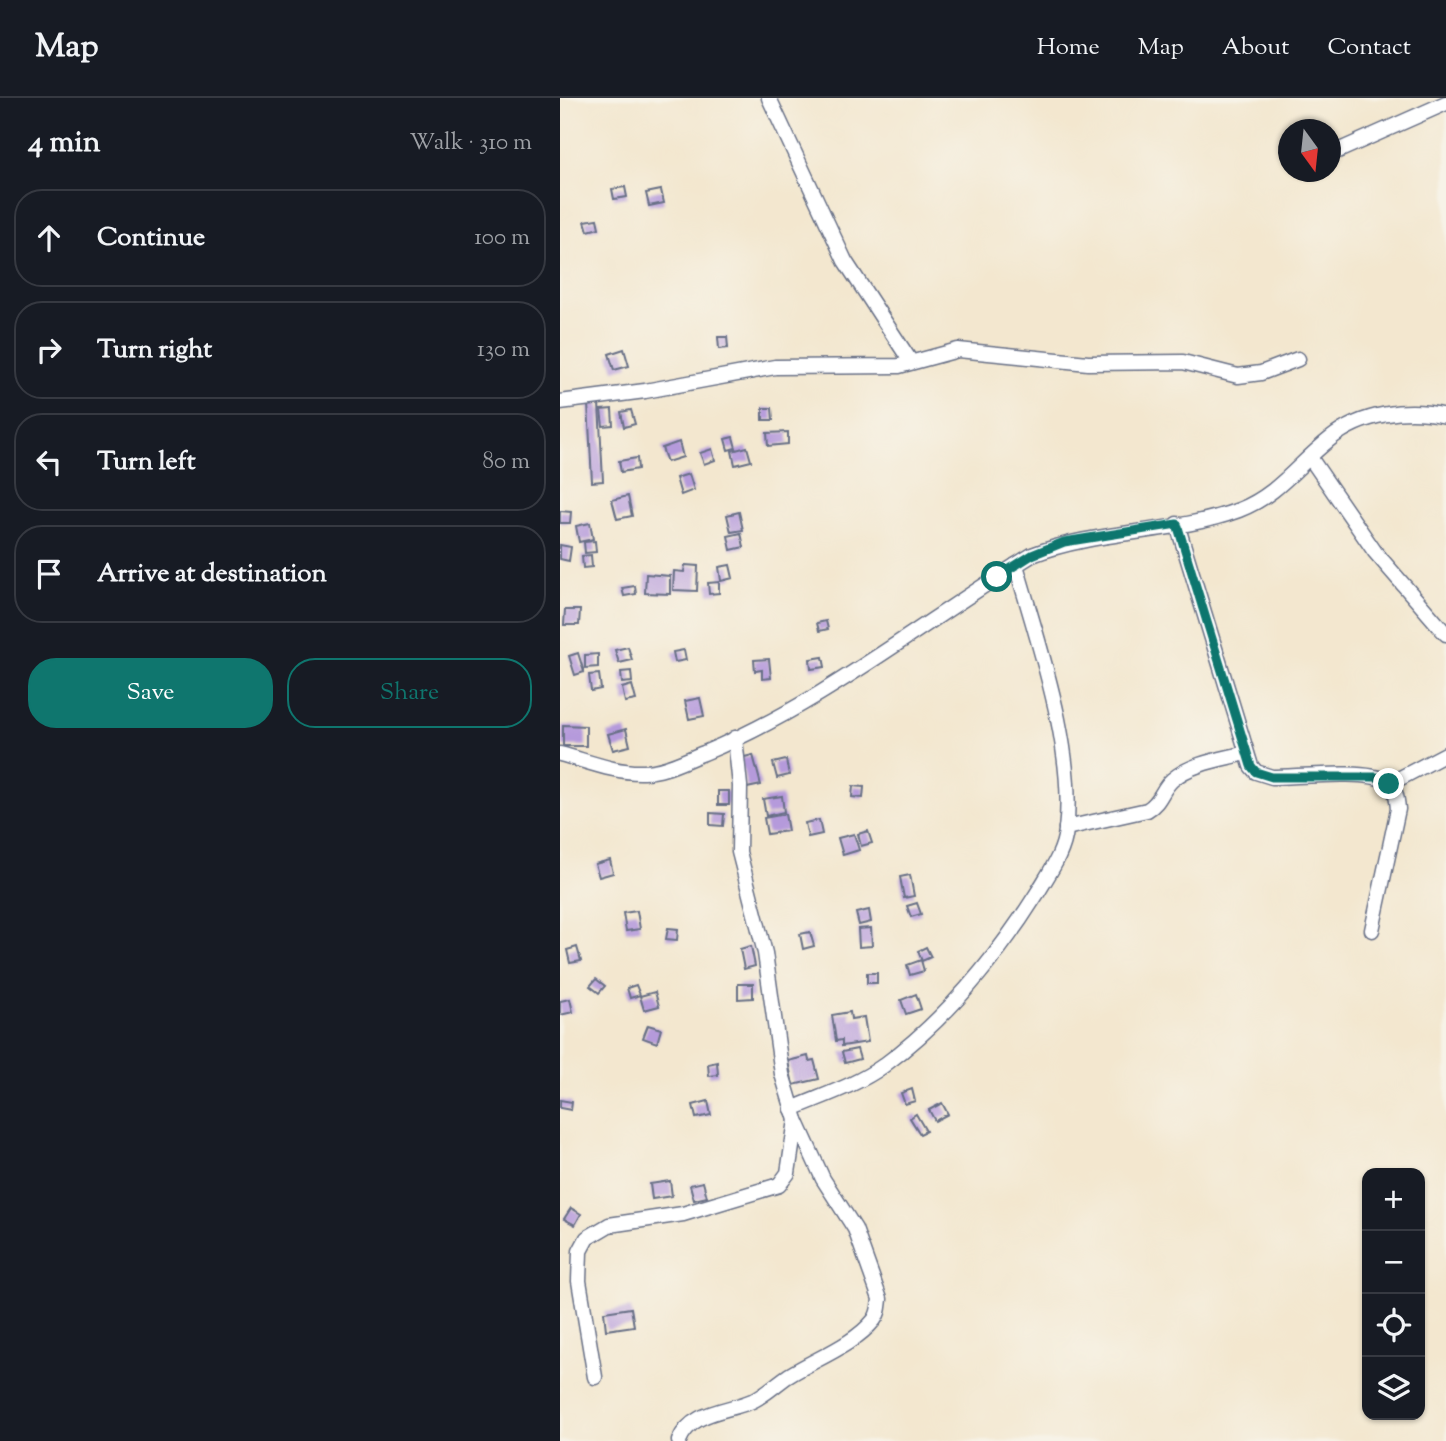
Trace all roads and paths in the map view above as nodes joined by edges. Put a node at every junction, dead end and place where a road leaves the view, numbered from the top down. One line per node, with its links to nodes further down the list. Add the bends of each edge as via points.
1 (769, 98): 5 (street, via 845,261)
2 (1446, 103): 3 (street)
3 (1341, 150)
4 (1298, 359): 5 (street, via 1238,376 1183,362 1088,363 958,350)
5 (911, 362): 6 (street, via 878,368 775,367)
6 (560, 402)
7 (1446, 416): 8 (street, via 1406,411 1354,423 1329,439)
8 (1311, 459): 9 (street, via 1263,499); 11 (street, via 1374,552)
9 (1177, 524): 10 (street, via 1064,542); 13 (street)
10 (1016, 565): 12 (street, via 804,703); 17 (street, via 1063,752)
11 (1446, 634)
12 (735, 738): 14 (street, via 646,772 622,771); 19 (street, via 739,852 765,953 782,1074)
13 (1246, 753): 16 (street, via 1256,772 1272,777 1377,777); 17 (street, via 1182,772 1147,810)
14 (560, 754)
15 (1446, 754): 16 (street)
16 (1389, 784): 18 (street, via 1398,809)
17 (1066, 828): 19 (street, via 1058,860 997,956 964,993 881,1068)
18 (1372, 930)
19 (794, 1114): 20 (street, via 788,1173 779,1185 683,1214 609,1225 587,1238 580,1251 579,1281); 21 (street, via 823,1179 856,1229 880,1299 879,1310 875,1319 842,1344 752,1401 694,1421)
20 (595, 1377)
21 (678, 1441)

